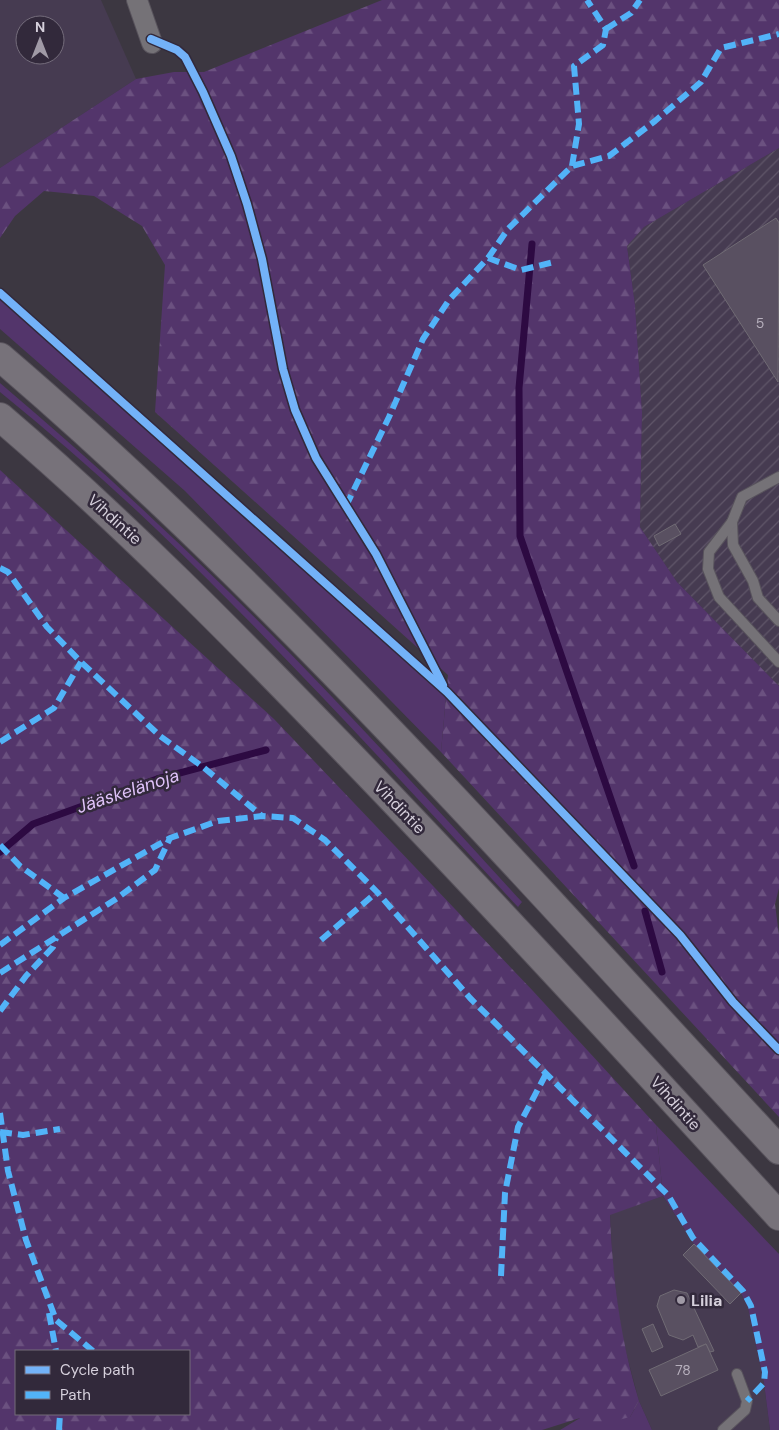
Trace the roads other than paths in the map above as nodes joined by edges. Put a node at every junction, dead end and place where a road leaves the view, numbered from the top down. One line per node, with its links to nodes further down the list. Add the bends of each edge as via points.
1 (137, 0): 2 (street)
2 (152, 42)
3 (0, 357): 9 (main road, via 70,417 280,619 462,807)
4 (0, 418): 10 (main road, Vihdintie, via 144,546 250,651 431,839)
5 (779, 477): 6 (lane, via 742,497)
6 (732, 522): 7 (lane, via 733,545 758,598); 8 (lane, via 709,552 708,569 719,597)
7 (779, 621)
8 (779, 662)
9 (779, 1150)
10 (779, 1216)
11 (737, 1374): 12 (lane, via 747,1401 745,1410)
12 (723, 1430)

